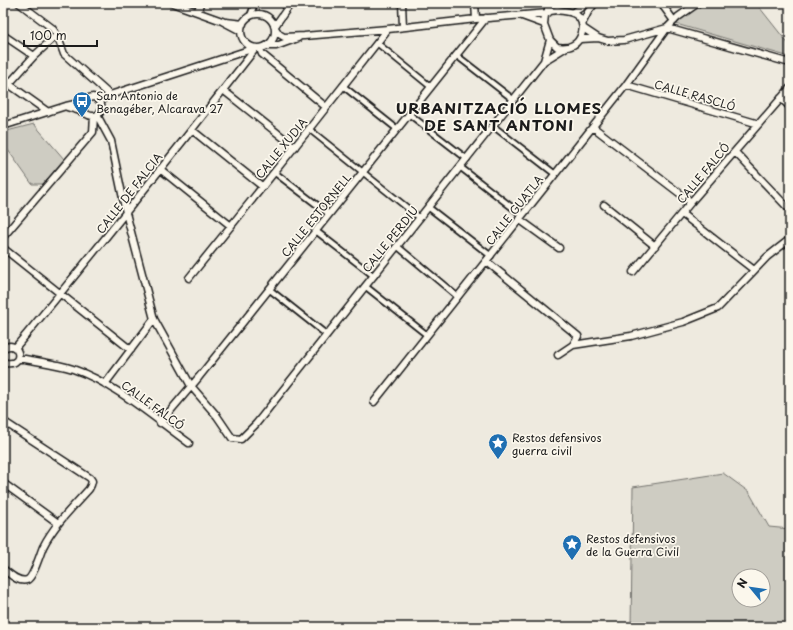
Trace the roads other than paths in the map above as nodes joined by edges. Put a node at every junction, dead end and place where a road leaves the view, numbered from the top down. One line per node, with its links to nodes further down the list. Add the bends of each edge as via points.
1 (19, 3): 33 (street, via 52,28)
2 (172, 3): 15 (street)
3 (200, 3): 15 (street)
4 (255, 3): 19 (street)
5 (291, 3): 27 (street)
6 (402, 3): 28 (street)
7 (475, 3): 21 (street)
8 (548, 3): 17 (street)
9 (554, 3): 14 (street)
10 (586, 3): 16 (street)
11 (595, 3): 26 (street)
12 (662, 3): 23 (street)
13 (698, 3): 23 (street, CALLE GUATLA)
14 (557, 10): 16 (street); 17 (street)
15 (198, 12): 22 (street)
16 (572, 12): 26 (street, via 580,19)
17 (548, 13): 18 (street); 25 (street)
18 (519, 15): 20 (street); 25 (street)
19 (250, 16): 24 (street); 27 (street, via 267,16)
20 (486, 18): 21 (street); 44 (street, CALLE ESTORNELL)
21 (476, 19): 28 (street)
22 (222, 21): 24 (street); 31 (street)
23 (674, 21): 30 (street, CALLE GUATLA)
24 (243, 24): 31 (street)
25 (544, 24): 37 (street)
26 (582, 26): 35 (street); 36 (street)
27 (275, 27): 34 (street, via 279,34 284,36); 40 (street, via 274,39)
28 (403, 27): 29 (street)
29 (388, 28): 34 (street); 39 (street, CALLE XUDIA)
30 (667, 28): 35 (street, via 624,40 608,41); 47 (street); 51 (street, CALLE GUATLA)
31 (241, 31): 38 (street)
32 (3, 35): 45 (street)
33 (57, 35): 45 (street); 55 (street, via 64,54)
34 (304, 36): 40 (street, via 276,46)
35 (598, 38): 36 (street)
36 (580, 39): 42 (street)
37 (550, 40): 42 (street, via 558,47); 46 (street, CALLE PERDIU)
38 (244, 41): 41 (street); 43 (street)
39 (377, 43): 50 (street, CALLE XUDIA); 52 (street)
40 (267, 46): 41 (street)
41 (257, 48): 43 (street); 54 (street, CALLE DE FALCIA); 61 (street)
42 (565, 48): 46 (street, CALLE PERDIU)
43 (237, 54): 55 (street)
44 (456, 55): 52 (street, CALLE ESTORNELL); 57 (street)
45 (34, 56): 49 (street)
46 (544, 61): 57 (street, CALLE PERDIU)
47 (790, 63)
48 (3, 80): 49 (street)
49 (9, 84): 63 (street)
50 (343, 86): 61 (street, CALLE XUDIA); 72 (street)
51 (626, 86): 67 (street, CALLE RASCLÓ); 70 (street, CALLE GUATLA)
52 (431, 87): 65 (street, CALLE ESTORNELL)
53 (790, 88): 56 (street, CALLE FALCÓ)
54 (223, 90): 73 (street, CALLE DE FALCIA); 74 (street)
55 (110, 95): 58 (street)
56 (781, 98): 62 (street); 67 (street, CALLE FALCÓ)
57 (514, 100): 69 (street, CALLE PERDIU)
58 (100, 101): 59 (street, via 90,98); 66 (street, via 102,109)
59 (84, 102): 60 (street); 64 (street)
60 (66, 106): 63 (street); 64 (street)
61 (326, 107): 71 (street, CALLE XUDIA)
62 (790, 107)
63 (48, 112): 68 (street)
64 (85, 113): 66 (street)
65 (409, 114): 72 (street, CALLE ESTORNELL); 76 (street)
66 (96, 116): 87 (street, via 111,141); 94 (street, via 93,132)
67 (759, 124): 75 (street, CALLE FALCÓ)
68 (3, 126)
69 (493, 126): 76 (street, CALLE PERDIU); 81 (street)
70 (593, 126): 81 (street, CALLE GUATLA); 83 (street)
71 (309, 129): 74 (street, CALLE XUDIA); 79 (street)
72 (397, 129): 79 (street, CALLE ESTORNELL)
73 (192, 130): 78 (street, CALLE DE FALCIA); 82 (street)
74 (295, 147): 80 (street, CALLE XUDIA)
75 (735, 152): 83 (street, CALLE FALCÓ); 86 (street)
76 (467, 159): 77 (street, CALLE PERDIU)
77 (460, 167): 85 (street, CALLE PERDIU); 90 (street)
78 (160, 169): 87 (street, CALLE DE FALCIA); 92 (street)
79 (363, 171): 88 (street, CALLE ESTORNELL); 91 (street)
80 (274, 172): 82 (street, CALLE XUDIA); 88 (street)
81 (555, 174): 90 (street, CALLE GUATLA)
82 (263, 187): 92 (street, CALLE XUDIA)
83 (691, 202): 89 (street, CALLE FALCÓ)
84 (604, 206): 97 (street)
85 (428, 207): 91 (street, CALLE PERDIU); 100 (street)
86 (790, 210)
87 (126, 213): 108 (street, CALLE DE FALCIA); 110 (street)
88 (329, 214): 93 (street, CALLE ESTORNELL)
89 (682, 214): 97 (street, CALLE FALCÓ); 102 (street)
90 (520, 217): 99 (street); 100 (street, CALLE GUATLA)
91 (420, 218): 96 (street, CALLE PERDIU)
92 (231, 226): 105 (street, CALLE XUDIA)
93 (316, 231): 104 (street); 107 (street, CALLE ESTORNELL)
94 (3, 237)
95 (790, 239): 102 (street)
96 (397, 246): 104 (street, CALLE PERDIU); 109 (street)
97 (655, 246): 103 (street, CALLE FALCÓ)
98 (3, 248): 108 (street)
99 (559, 248)
100 (491, 256): 101 (street, CALLE GUATLA)
101 (486, 261): 109 (street, CALLE GUATLA); 113 (street, via 578,336)
102 (754, 270): 113 (street, via 718,308 684,322 631,336)
103 (633, 272)
104 (374, 276): 106 (street, CALLE PERDIU)
105 (189, 278)
106 (365, 286): 111 (street, CALLE PERDIU); 112 (street)
107 (269, 289): 111 (street); 121 (street, CALLE ESTORNELL)
108 (60, 294): 114 (street, CALLE DE FALCIA); 116 (street)
109 (458, 297): 112 (street, CALLE GUATLA)
110 (154, 319): 116 (street); 121 (street)
111 (327, 335): 121 (street, CALLE PERDIU, via 241,439 232,438)
112 (427, 336): 122 (street, CALLE GUATLA)
113 (573, 345): 117 (street)
114 (15, 348): 115 (street, via 8,346); 118 (street, via 19,354)
115 (3, 349)
116 (131, 350): 120 (street)
117 (558, 355)
118 (18, 359): 119 (street, via 13,363); 120 (street, CALLE FALCÓ, via 72,369)
119 (4, 364)
120 (105, 384): 124 (street, CALLE FALCÓ)
121 (191, 386): 124 (street, CALLE ESTORNELL)
122 (374, 402)
123 (3, 421): 127 (street, via 92,481 89,489)
124 (160, 423): 125 (street, CALLE FALCÓ)
125 (189, 443)
126 (3, 483): 127 (street)
127 (58, 523): 128 (street, via 43,547 30,578 15,578)
128 (3, 568)

